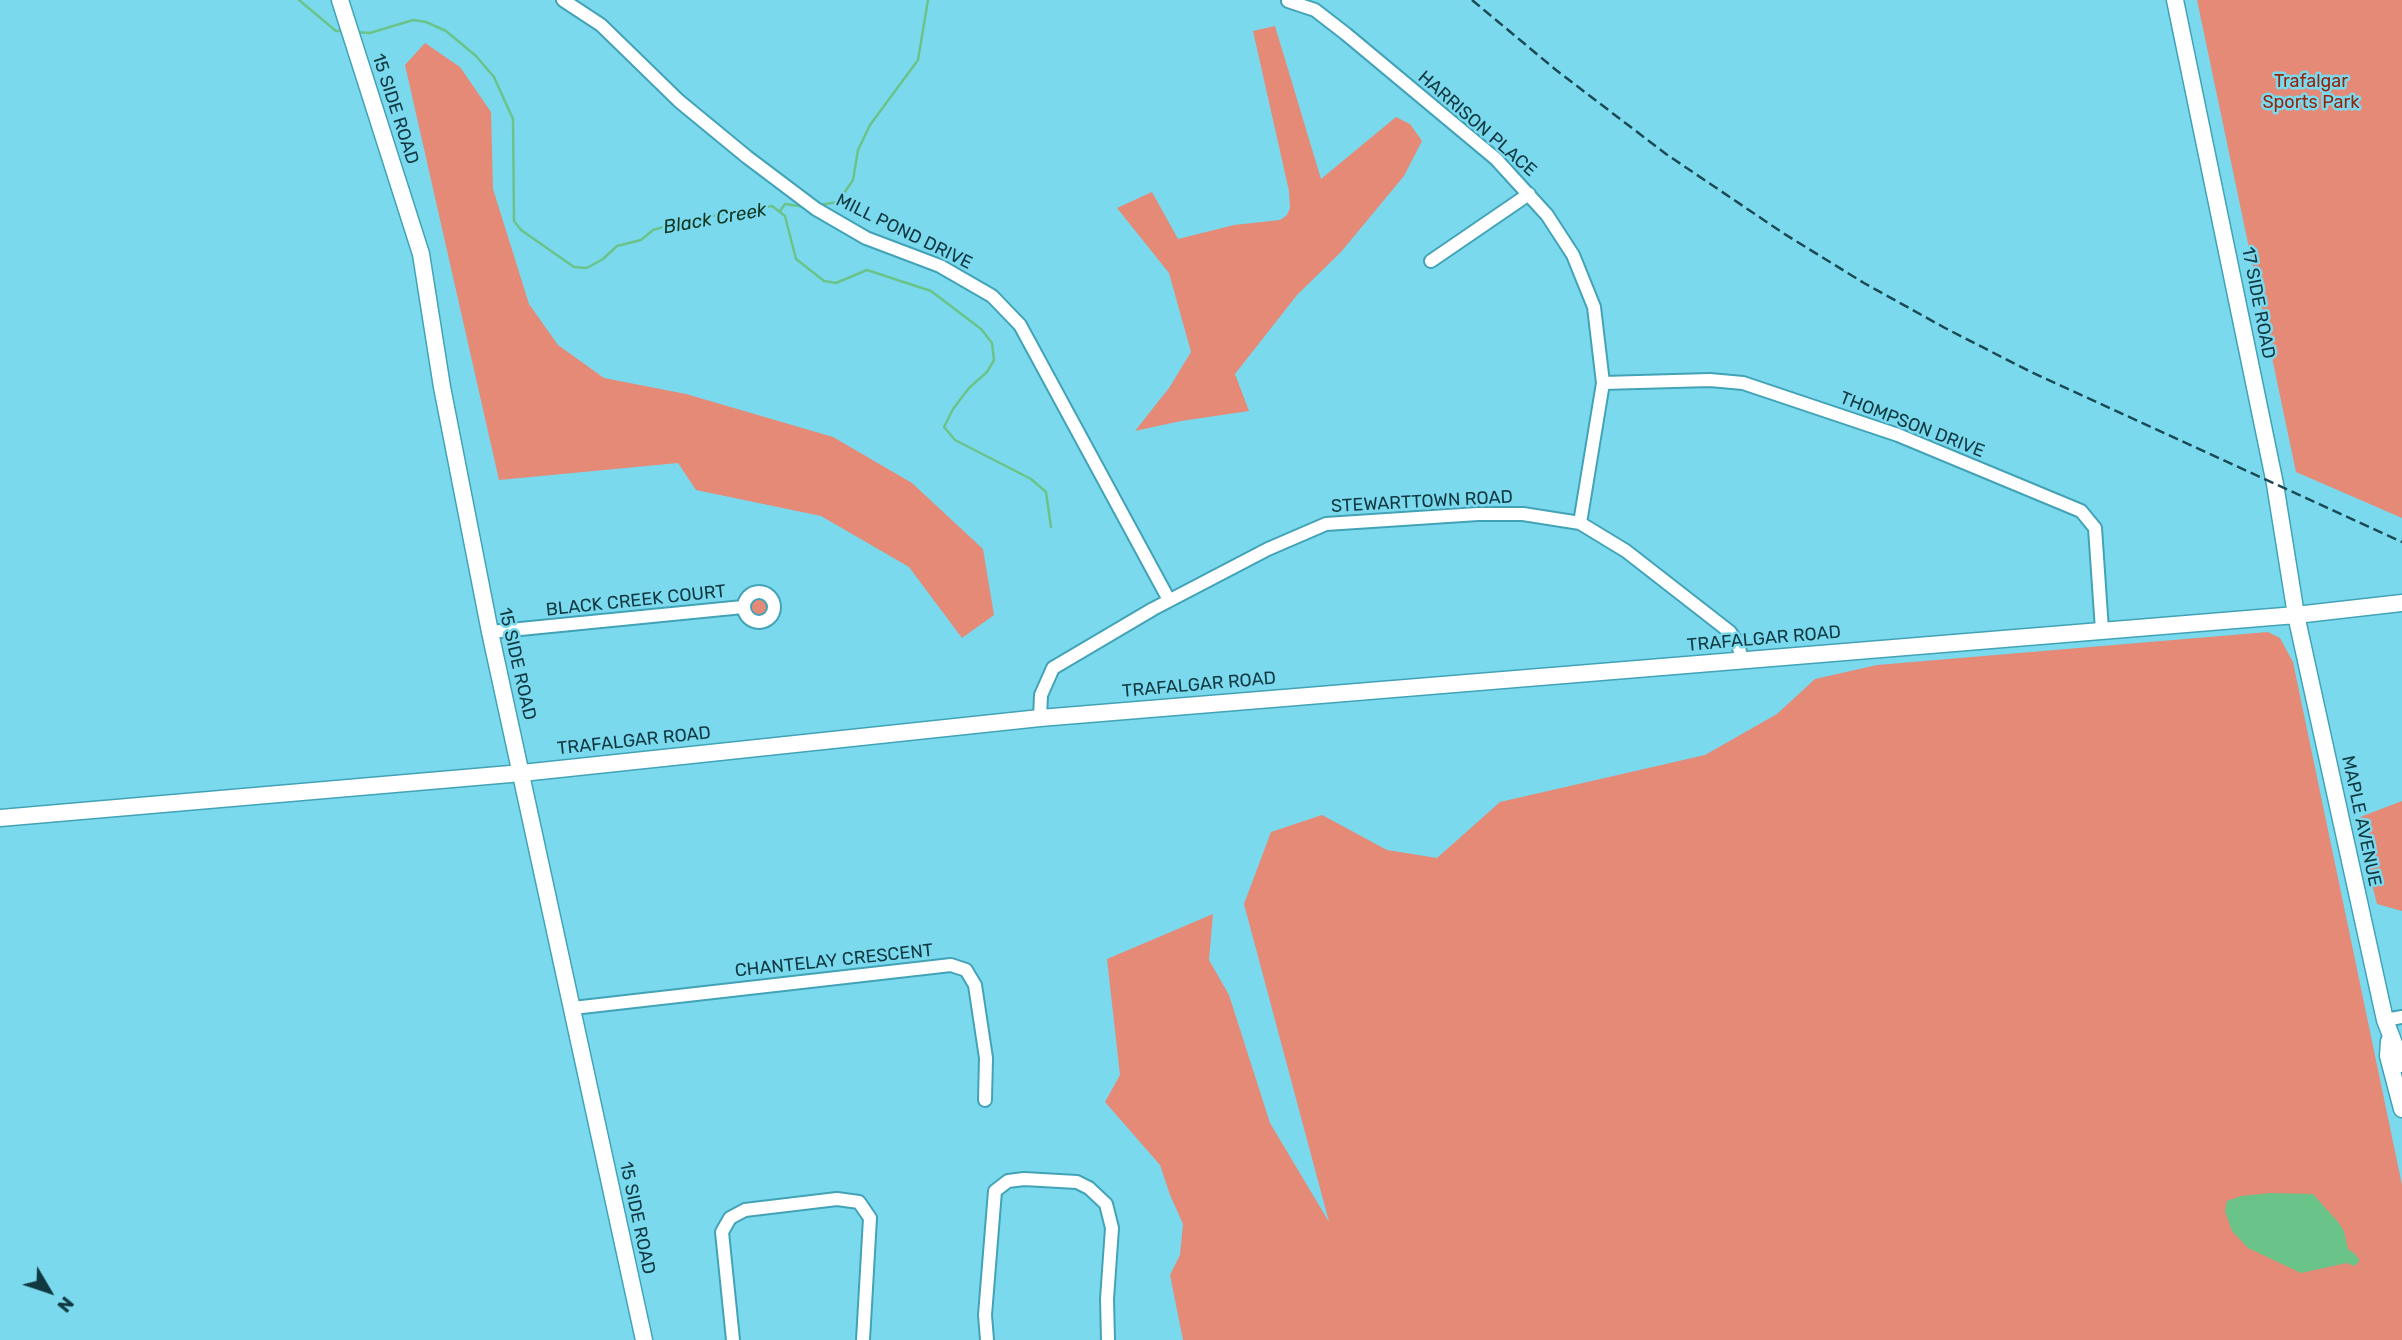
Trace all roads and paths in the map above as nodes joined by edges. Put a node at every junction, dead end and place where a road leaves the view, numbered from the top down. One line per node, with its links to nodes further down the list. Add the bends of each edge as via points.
1 (340, 0): 14 (main road, 15 SIDE ROAD, via 421,254)
2 (563, 0): 9 (street, MILL POND DRIVE, via 601,25 680,102 816,209 866,238 940,266 992,296 1020,325)
3 (2175, 0): 12 (main road, 17 SIDE ROAD, via 2275,484)
4 (1287, 1): 5 (street, HARRISON PLACE, via 1315,10 1346,34 1496,159)
5 (1529, 194): 6 (street); 7 (street, HARRISON PLACE, via 1573,255 1594,307)
6 (1431, 261)
7 (1603, 383): 8 (street, HARRISON PLACE); 13 (street, THOMPSON DRIVE, via 1743,383 1898,435 2081,511 2095,528)
8 (1580, 523): 9 (street, STEWARTTOWN ROAD, via 1523,514 1478,514 1326,524); 15 (street, STEWARTTOWN ROAD, via 1626,551 1730,632)
9 (1169, 600): 16 (street, STEWARTTOWN ROAD, via 1053,668 1041,695)
10 (2402, 603): 12 (main road, TRAFALGAR ROAD)
11 (743, 607): 14 (street, BLACK CREEK COURT)
12 (2297, 615): 13 (main road, TRAFALGAR ROAD); 21 (main road, MAPLE AVENUE)
13 (2102, 630): 15 (main road, TRAFALGAR ROAD)
14 (490, 632): 17 (main road, 15 SIDE ROAD)
15 (1742, 660): 16 (main road, TRAFALGAR ROAD)
16 (1040, 718): 17 (main road, TRAFALGAR ROAD)
17 (522, 773): 18 (main road, TRAFALGAR ROAD); 19 (main road, 15 SIDE ROAD)
18 (0, 818)
19 (573, 1007): 23 (street, CHANTELAY CRESCENT, via 951,965 966,970 975,985 986,1058); 25 (main road, 15 SIDE ROAD)
20 (2402, 1017): 21 (street)
21 (2387, 1027): 22 (main road, MAPLE AVENUE); 24 (main road, MAPLE AVENUE, via 2388,1056)
22 (2402, 1064)
23 (985, 1100)
24 (2402, 1109)
25 (644, 1340)
26 (733, 1340): 27 (street, via 722,1232 730,1218 745,1210 837,1199 859,1202 870,1218)
27 (863, 1340)
28 (987, 1340): 29 (street, via 995,1191 1008,1181 1024,1179 1077,1182 1106,1204 1112,1228)
29 (1108, 1340)

